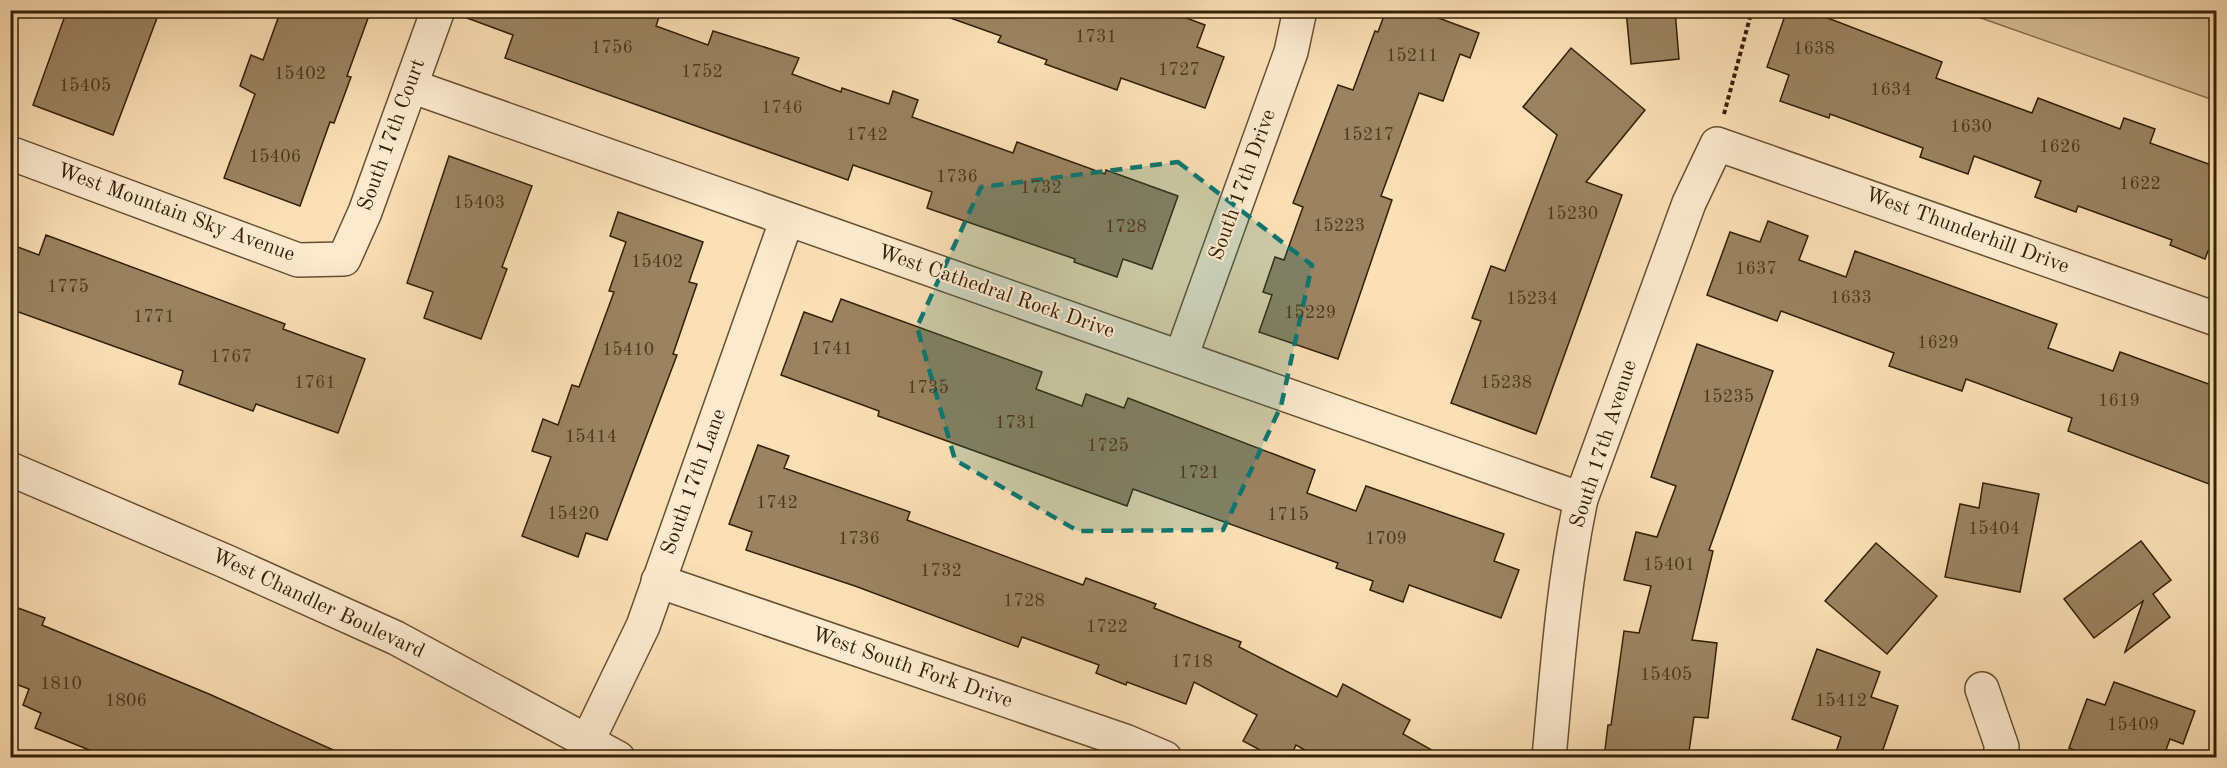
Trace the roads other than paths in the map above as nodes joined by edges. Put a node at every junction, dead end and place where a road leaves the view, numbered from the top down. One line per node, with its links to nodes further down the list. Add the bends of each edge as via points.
1 (438, 10): 3 (street, South 17th Court)
2 (1300, 10): 9 (street, South 17th Drive, via 1291,52)
3 (411, 86): 6 (street, West Cathedral Rock Drive); 7 (street, South 17th Court)
4 (1717, 144): 8 (street, West Thunderhill Drive); 11 (street, South 17th Avenue, via 1689,203)
5 (10, 153): 7 (street, West Mountain Sky Avenue, via 298,260)
6 (787, 219): 9 (street, West Cathedral Rock Drive); 12 (street, South 17th Lane)
7 (344, 259)
8 (2217, 319)
9 (1181, 357): 11 (street, West Cathedral Rock Drive)
10 (10, 469): 14 (street, West Chandler Boulevard, via 396,638)
11 (1581, 499): 17 (street, South 17th Avenue, via 1560,634)
12 (658, 581): 14 (street, South 17th Lane, via 643,627); 16 (street, West South Fork Drive)
13 (1982, 688): 18 (street, via 2002,747)
14 (588, 740): 15 (street, West Chandler Boulevard)
15 (618, 758)
16 (1165, 758)
17 (1549, 758)
18 (1999, 758)

